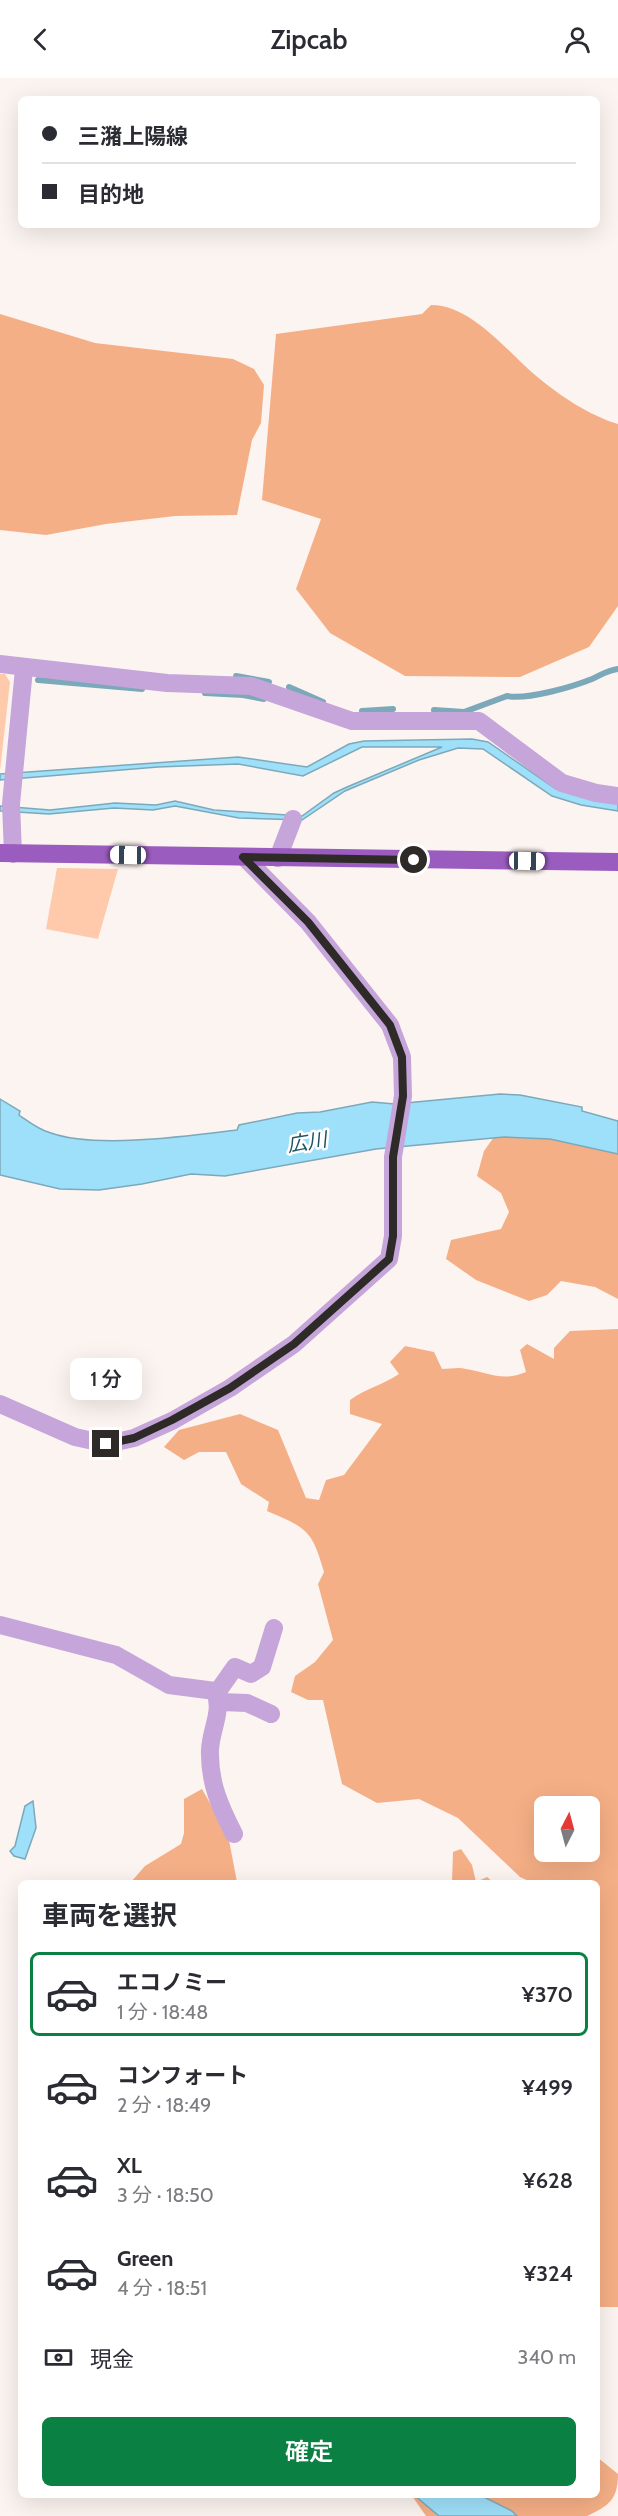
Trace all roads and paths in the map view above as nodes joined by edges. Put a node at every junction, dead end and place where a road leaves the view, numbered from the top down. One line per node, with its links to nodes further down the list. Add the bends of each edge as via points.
1 (0, 664): 2 (street)
2 (24, 669): 3 (street, via 167,683 250,686 352,721 479,721 562,783); 5 (street)
3 (618, 796)
4 (293, 819): 7 (street)
5 (6, 854): 6 (main road)
6 (243, 857): 7 (main road); 9 (street, via 308,922 390,1025 402,1057 403,1096 393,1157 393,1236 389,1259 294,1344 230,1388 134,1438 106,1444 75,1437)
7 (278, 858): 8 (main road)
8 (618, 862)
9 (0, 1404)
10 (0, 1625): 12 (street, via 116,1655 169,1685 215,1691)
11 (274, 1628): 12 (street, via 262,1667 251,1674 235,1667)
12 (218, 1698): 13 (street, via 247,1703); 14 (street, via 210,1748 211,1778)
13 (271, 1714)
14 (234, 1834)

